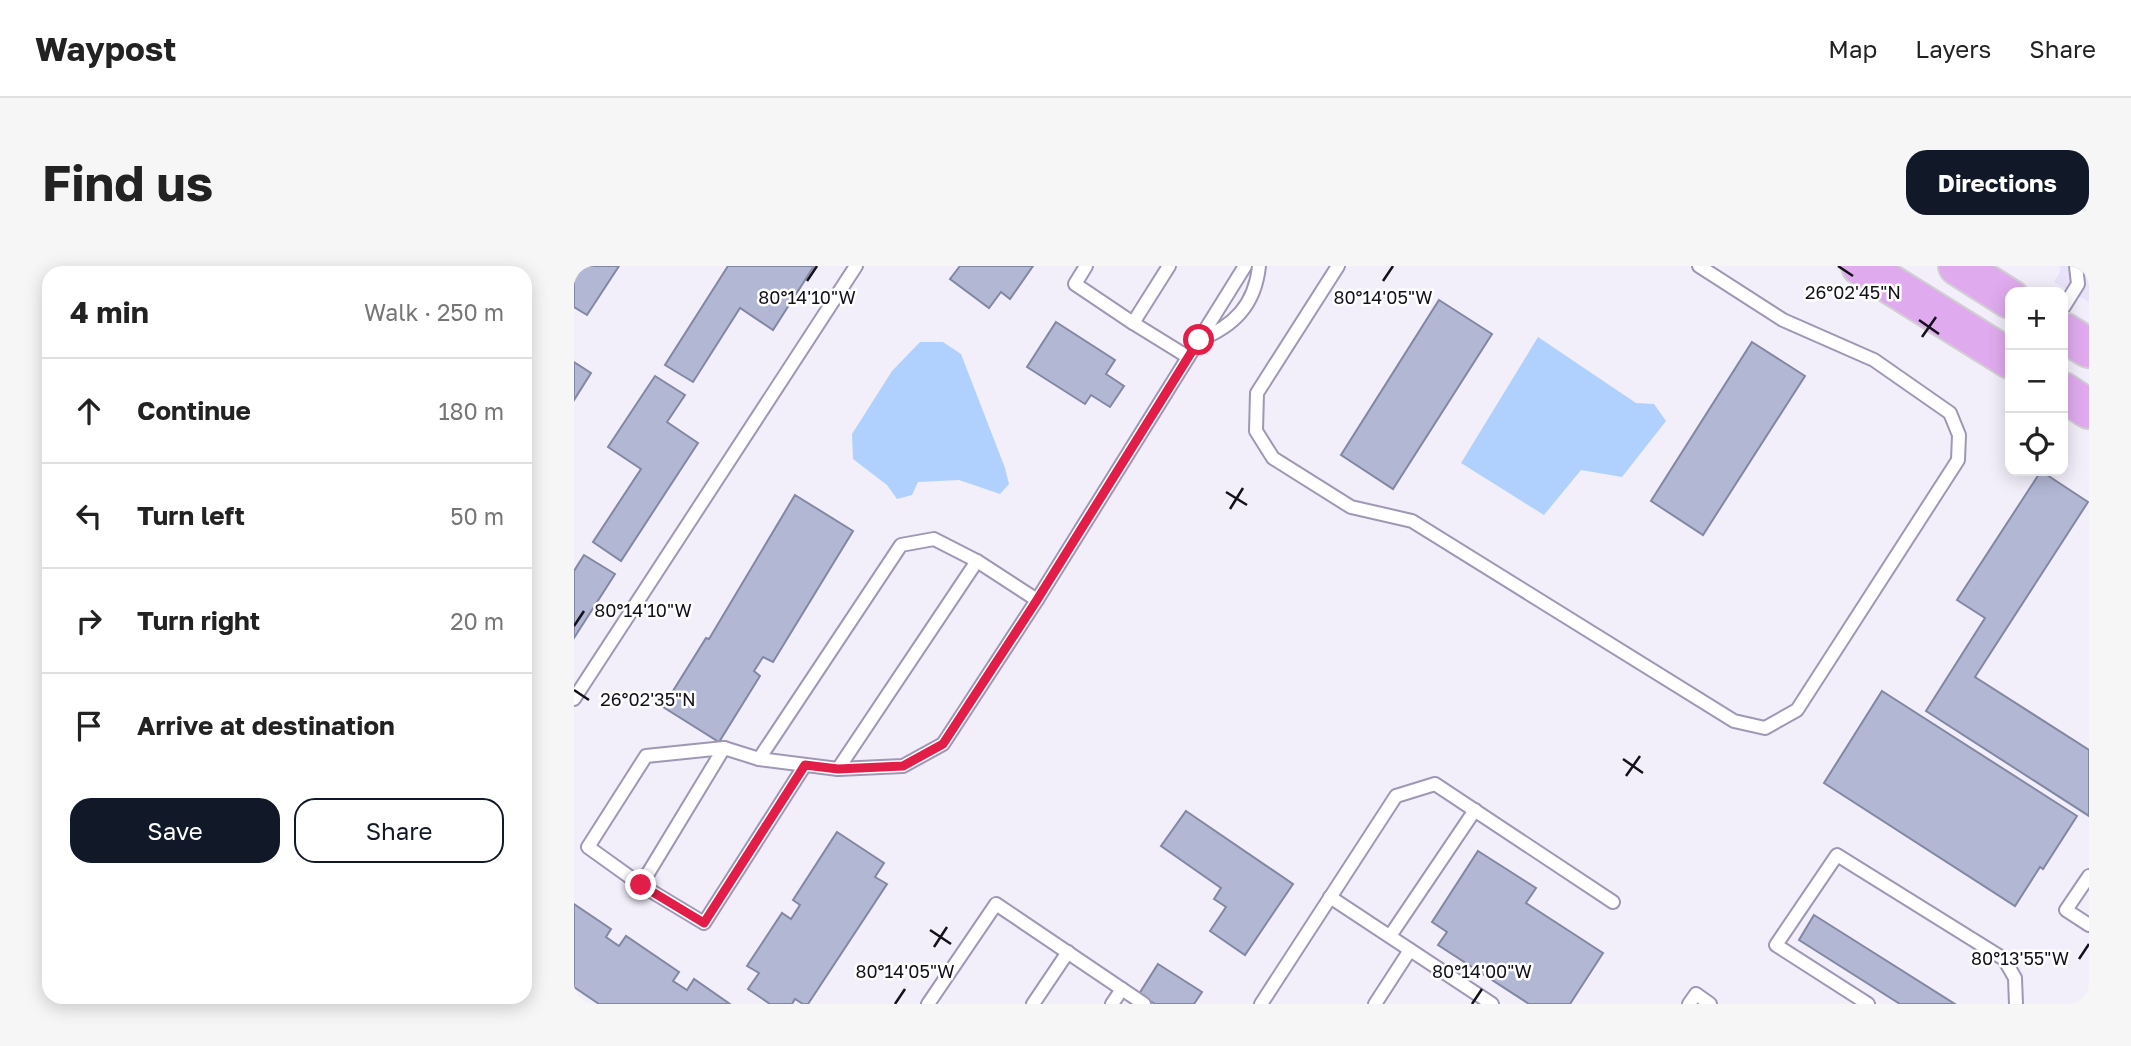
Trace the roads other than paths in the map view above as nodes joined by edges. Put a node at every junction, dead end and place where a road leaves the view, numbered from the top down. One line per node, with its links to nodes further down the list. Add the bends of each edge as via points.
1 (856, 266): 23 (lane)
2 (1086, 266): 13 (lane, via 1075,284)
3 (1169, 266): 13 (lane)
4 (1245, 266): 15 (lane)
5 (1259, 266): 15 (lane, via 1250,300 1235,320)
6 (1338, 266): 7 (lane, via 1258,393 1256,431 1273,458 1351,507 1412,521 1734,721 1765,728 1797,710 1958,460 1959,435 1950,413 1874,360 1783,320)
7 (1699, 266)
8 (1861, 266): 17 (main road)
9 (1958, 266): 11 (main road)
10 (2076, 266): 12 (lane, via 2078,284)
11 (2005, 296)
12 (2068, 300)
13 (1133, 323): 18 (lane)
14 (2068, 335): 16 (main road)
15 (1199, 340): 18 (lane)
16 (2089, 348)
17 (2005, 356)
18 (1188, 358): 22 (lane)
19 (2068, 396): 20 (main road)
20 (2089, 409)
21 (976, 561): 22 (lane); 25 (lane, via 934,539 901,545); 27 (lane)
22 (1037, 600): 27 (lane, via 943,744 903,766)
23 (574, 699)
24 (724, 748): 25 (lane); 30 (lane); 30 (lane, via 646,756 588,847)
25 (759, 759): 26 (lane)
26 (805, 765): 27 (lane); 30 (lane, via 704,923)
27 (838, 769)
28 (1475, 810): 31 (lane, via 1435,784 1396,796); 32 (lane); 34 (lane)
29 (2089, 876): 33 (lane, via 2066,910)
30 (641, 885)
31 (1331, 897): 34 (lane); 42 (lane)
32 (1613, 902)
33 (2089, 925)
34 (1390, 936): 35 (lane)
35 (1410, 950): 43 (lane); 44 (lane)
36 (1068, 952): 37 (lane); 38 (lane, via 996,904); 39 (lane)
37 (1122, 989): 40 (lane); 41 (lane)
38 (928, 1004)
39 (1033, 1004)
40 (1112, 1004)
41 (1144, 1004)
42 (1261, 1004)
43 (1375, 1004)
44 (1492, 1004)
45 (1689, 1004): 46 (lane, via 1696,994)
46 (1710, 1004)
47 (1868, 1004): 48 (lane, via 1776,945 1837,855 2004,960 2015,978)
48 (2016, 1004)

